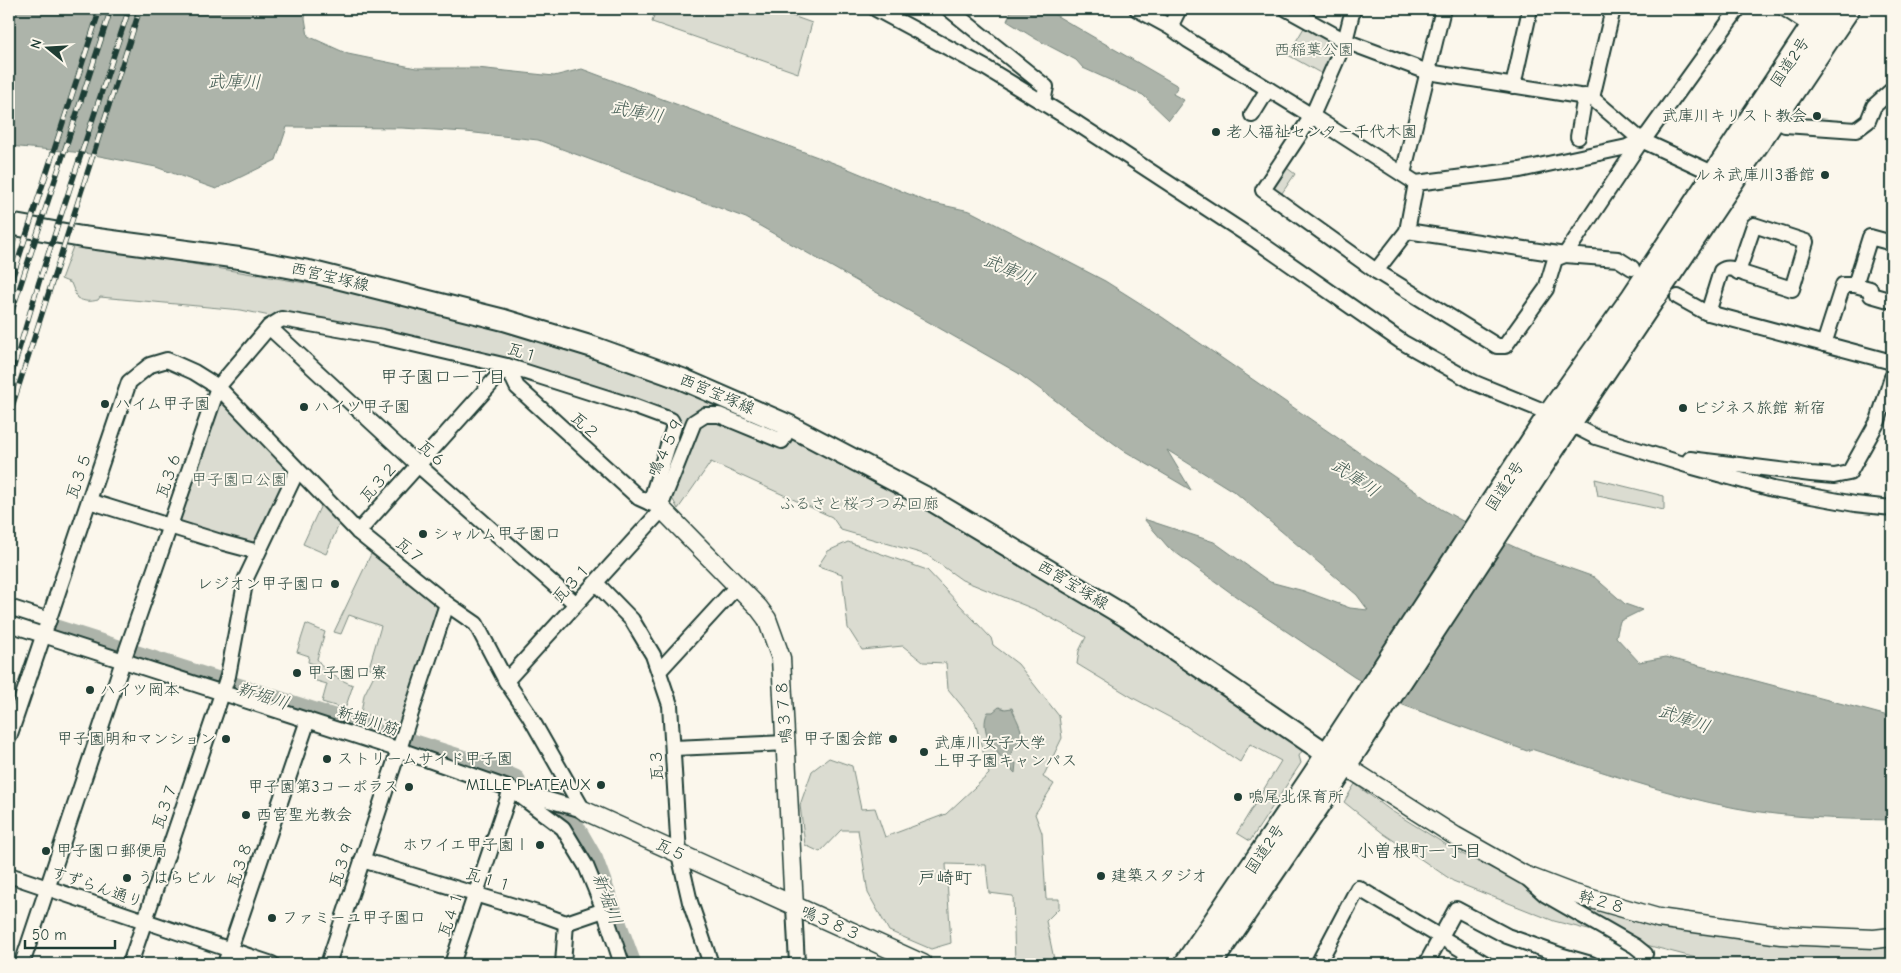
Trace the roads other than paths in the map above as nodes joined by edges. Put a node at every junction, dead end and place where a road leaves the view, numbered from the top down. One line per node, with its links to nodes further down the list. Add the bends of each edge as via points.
1 (876, 9): 21 (street)
2 (949, 9): 21 (street, via 1046,88)
3 (1137, 9): 14 (street)
4 (1179, 9): 14 (street)
5 (1287, 9): 15 (street)
6 (1353, 9): 15 (street)
7 (1443, 9): 16 (street)
8 (1530, 9): 17 (street)
9 (1613, 9): 20 (street)
10 (1738, 9): 26 (street)
11 (1785, 9): 13 (street)
12 (1847, 9): 24 (highway, 国道2号)
13 (1819, 18): 28 (highway, 国道2号)
14 (1170, 26): 18 (street)
15 (1345, 41): 16 (street); 23 (street)
16 (1428, 72): 17 (street); 27 (street)
17 (1512, 86): 20 (street)
18 (1268, 89): 22 (street); 23 (street)
19 (1892, 90): 24 (street, via 1874,106 1868,122 1856,130 1785,125)
20 (1588, 97): 25 (street); 26 (street)
21 (1042, 102): 48 (street, via 1257,241 1402,342 1475,384)
22 (1252, 115)
23 (1312, 116): 27 (street); 35 (street, via 1263,190)
24 (1774, 118): 48 (highway, 国道2号)
25 (1578, 137)
26 (1641, 140): 28 (street); 29 (street, via 1627,147 1520,170); 33 (street)
27 (1403, 174): 29 (street)
28 (1715, 174): 48 (highway, 国道2号, via 1634,297)
29 (1416, 184): 31 (street)
30 (9, 224): 49 (main road, 西宮宝塚線, via 239,258 504,320 657,370)
31 (1407, 231): 33 (street); 35 (street)
32 (1892, 243): 37 (street, via 1870,237)
33 (1565, 255): 34 (street, via 1618,259); 35 (street, via 1554,260 1546,289 1505,346 1497,346)
34 (1632, 268)
35 (1376, 271)
36 (1738, 272): 36 (street, via 1792,289 1806,242 1754,225); 40 (street, via 1730,268 1721,271)
37 (1855, 285): 39 (street, via 1870,290 1871,295); 42 (street, via 1843,285)
38 (1678, 297): 40 (street)
39 (1892, 301)
40 (1708, 313): 42 (street)
41 (269, 327): 45 (street, 瓦１, via 282,319 383,337); 47 (street, 瓦３６); 51 (street, 瓦６)
42 (1824, 344): 44 (street)
43 (167, 360): 47 (street, 瓦７); 53 (street, 瓦３５, via 150,365 129,382)
44 (1892, 362)
45 (507, 366): 51 (street, 瓦３２); 54 (street, 瓦２, via 517,387 639,498); 54 (street, 瓦１, via 671,420 674,426)
46 (1892, 377): 50 (street, via 1878,421 1849,474 1834,476)
47 (218, 387): 52 (street, 瓦７); 56 (street, 瓦３６)
48 (1560, 419): 50 (street, via 1596,437); 75 (highway, 国道2号)
49 (790, 426): 54 (street, 鳴４５９, via 782,441 719,415 706,414 694,422); 75 (main road, 西宮宝塚線, via 929,498 1130,619)
50 (1664, 458): 55 (street, via 1773,489)
51 (418, 465): 57 (street, 瓦３２); 61 (street, 瓦６)
52 (296, 471): 57 (street, 瓦７); 58 (street, 瓦３７)
53 (88, 501): 56 (street); 65 (street, 瓦３５)
54 (655, 504): 59 (street, 瓦３１, via 656,515); 60 (street, 鳴３７８)
55 (1892, 508)
56 (170, 526): 58 (street); 66 (street, 瓦３６)
57 (358, 532): 62 (street, 瓦７)
58 (258, 552): 69 (street, 瓦３７, via 246,578)
59 (596, 583): 61 (street, 瓦３１); 67 (street, 瓦３, via 632,620)
60 (738, 585): 67 (street); 73 (street, 鳴３７８, via 767,619 781,658)
61 (576, 603): 68 (street, 瓦３１)
62 (448, 604): 68 (street, 瓦７, via 476,624); 72 (street, 瓦３９)
63 (9, 607): 65 (street)
64 (9, 624): 65 (street, 新堀川筋)
65 (47, 627): 66 (street, 新堀川筋); 71 (street, 瓦３５)
66 (125, 655): 69 (street, 新堀川筋); 82 (street, 瓦３６)
67 (659, 670): 74 (street, 瓦３, via 670,705)
68 (506, 681): 77 (street, 瓦７)
69 (224, 686): 70 (street, 新堀川筋); 86 (street, 瓦３７)
70 (308, 720): 72 (street, 新堀川筋); 90 (street, 瓦３８)
71 (9, 737)
72 (402, 743): 76 (street, 新堀川筋); 79 (street, 瓦３９)
73 (786, 743): 74 (street); 84 (street, 鳴３７８)
74 (674, 748): 78 (street, 瓦３)
75 (1336, 760): 81 (street, 幹２８, via 1455,836); 102 (highway, 国道2号); 103 (highway, 国道2号)
76 (511, 789): 77 (street, 瓦５); 83 (street, 瓦４１); 85 (street, 新堀川筋, via 563,828 586,866)
77 (583, 810): 78 (street, 瓦５)
78 (680, 854): 84 (street, 瓦５); 99 (street, 瓦３, via 690,902)
79 (362, 860): 83 (street, 瓦１１); 95 (street, 瓦３９)
80 (9, 875): 82 (street, すずらん通り)
81 (1524, 875): 88 (street, 幹２８, via 1571,893 1658,918 1781,934); 108 (street, via 1546,895 1635,946 1645,954)
82 (48, 889): 86 (street, すずらん通り); 91 (street, 瓦３６)
83 (476, 894): 87 (street, 瓦１１); 96 (street, 瓦４１)
84 (794, 907): 100 (street, 鳴３７８); 101 (street, 鳴３８３)
85 (604, 910): 87 (street); 98 (street, 新堀川筋)
86 (145, 921): 90 (street, すずらん通り); 92 (street, 瓦３７)
87 (566, 923): 97 (street)
88 (1892, 937)
89 (1440, 938): 104 (street, via 1358,888); 105 (street); 106 (street); 107 (street, via 1456,909 1507,936)
90 (230, 950): 93 (street, 瓦３８); 94 (street, すずらん通り)
91 (22, 964)
92 (130, 964)
93 (225, 964)
94 (272, 964)
95 (328, 964)
96 (452, 964)
97 (563, 964)
98 (622, 964)
99 (711, 964)
100 (797, 964)
101 (923, 964)
102 (1187, 964)
103 (1209, 964)
104 (1318, 964)
105 (1426, 964)
106 (1486, 964)
107 (1591, 964)
108 (1641, 964)

